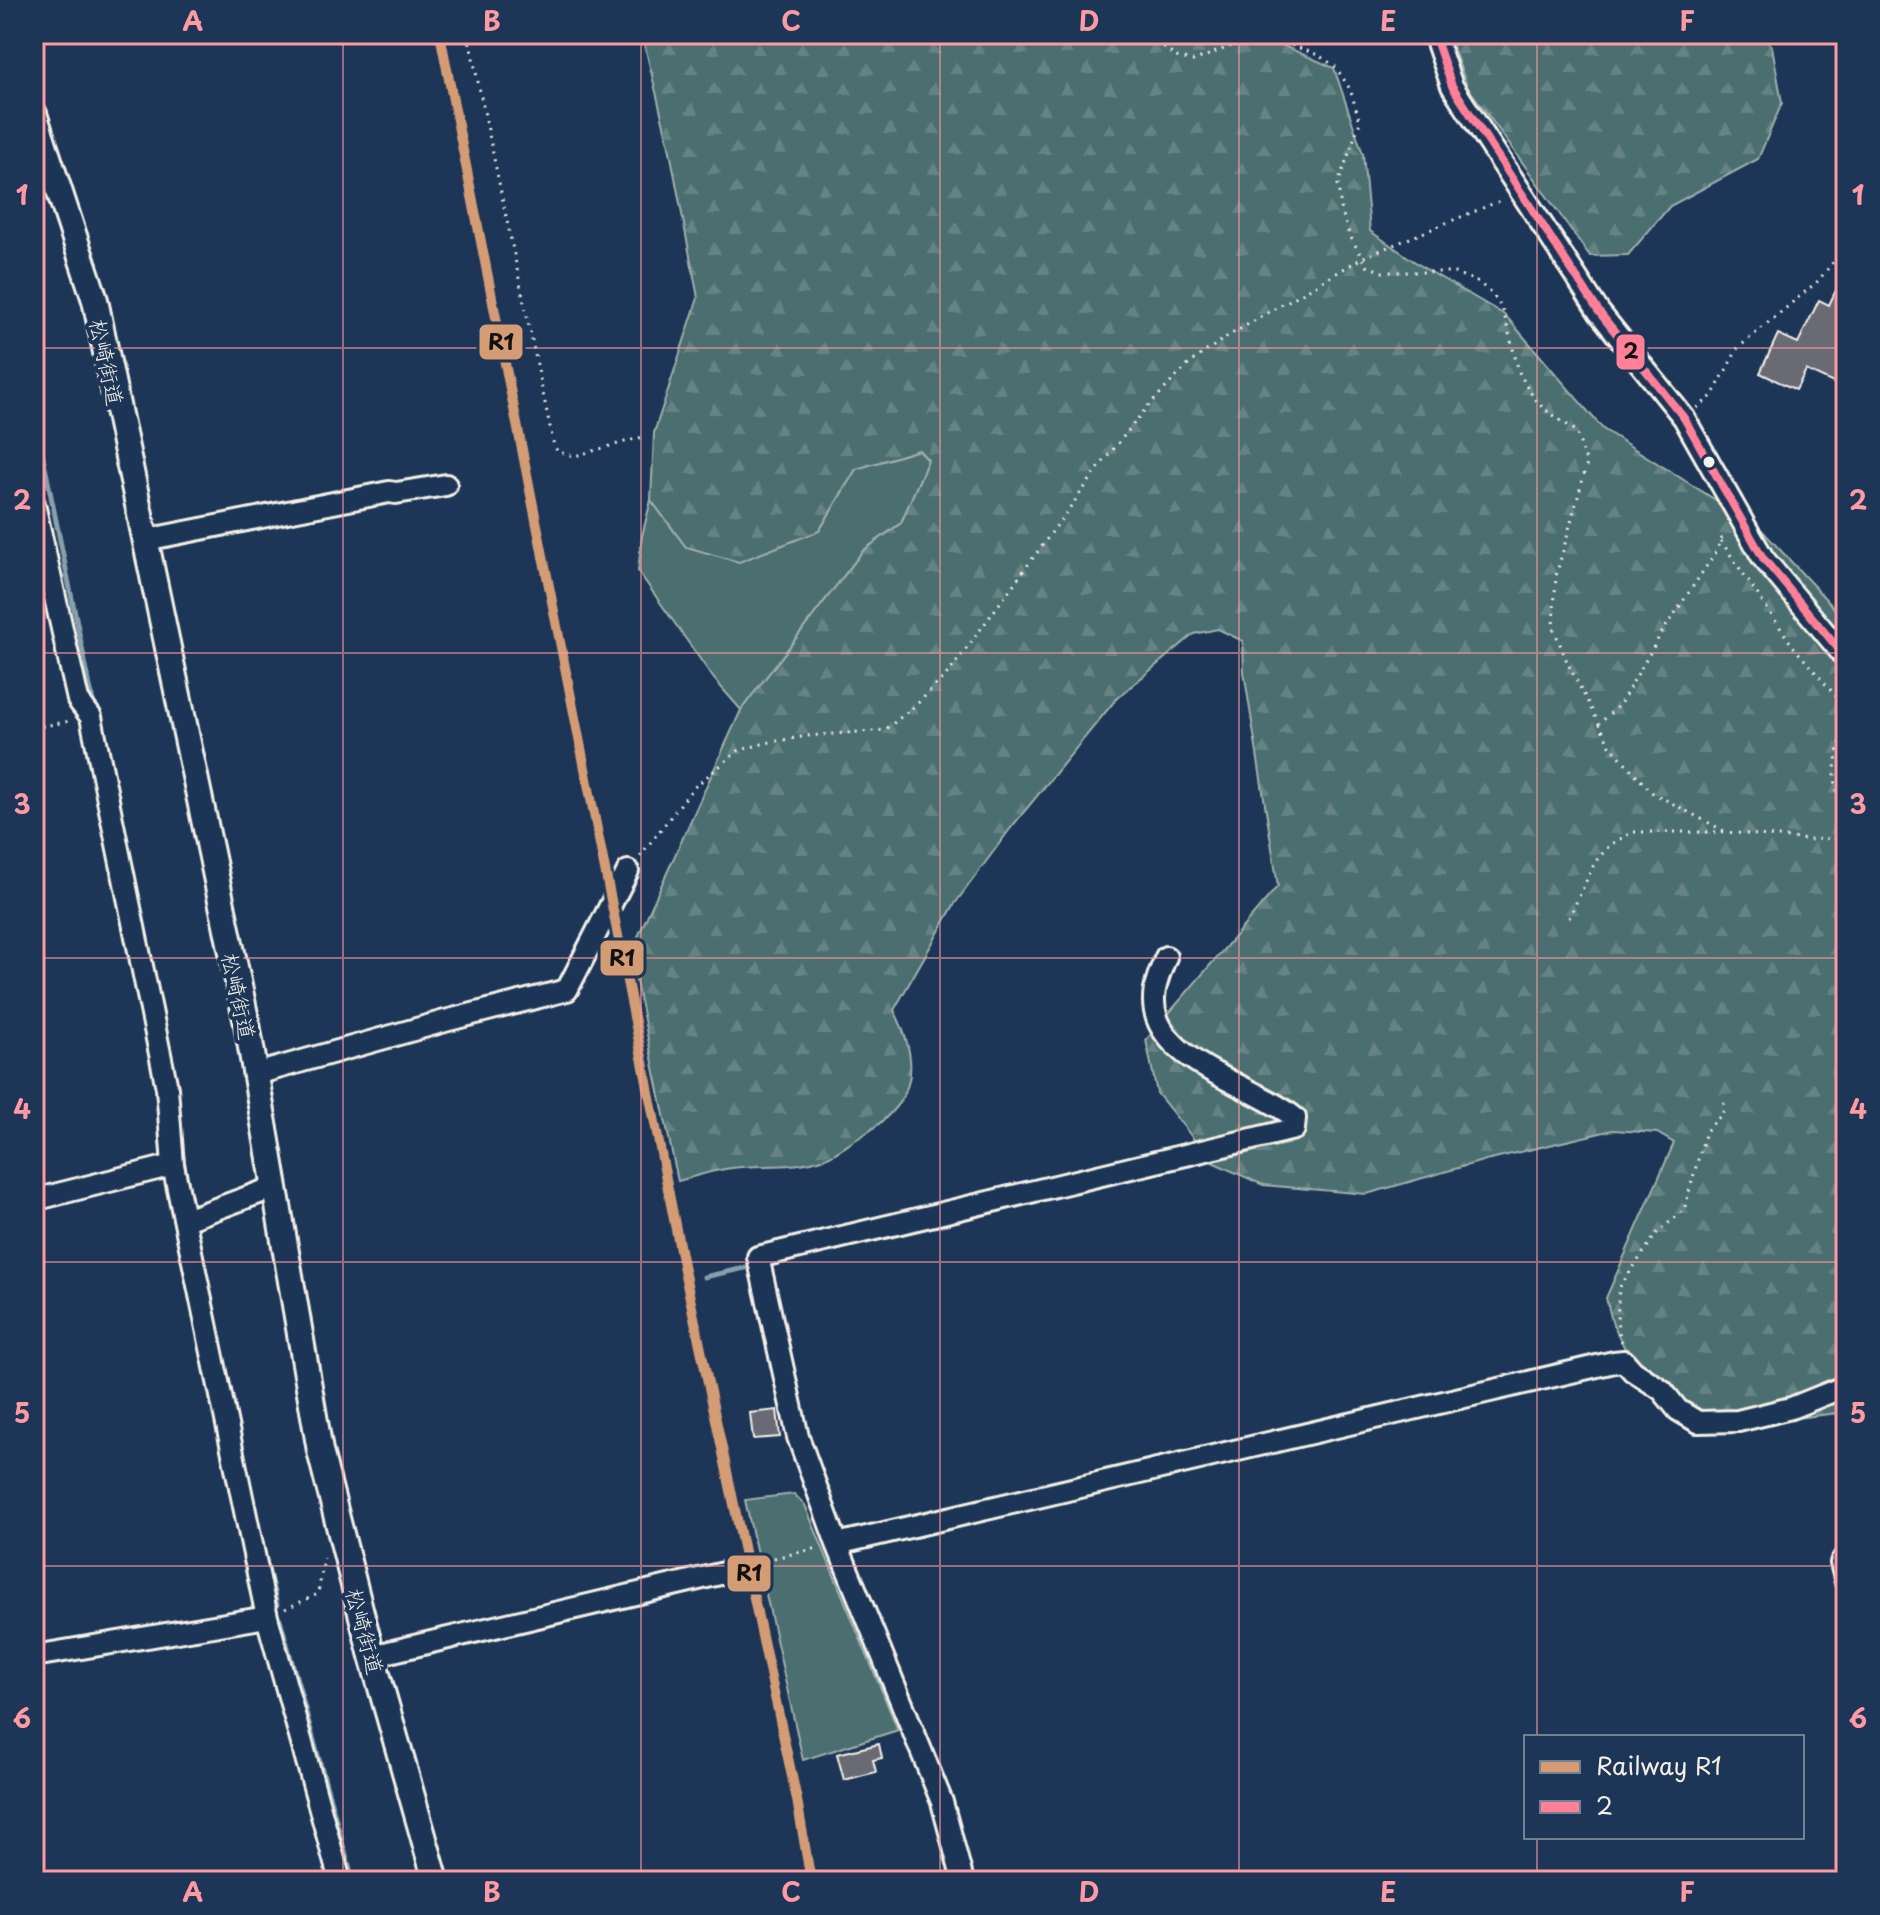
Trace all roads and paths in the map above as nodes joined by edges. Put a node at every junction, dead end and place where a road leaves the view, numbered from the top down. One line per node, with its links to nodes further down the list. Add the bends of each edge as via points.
1 (468, 34): 8 (path, via 554,446 575,456)
2 (1157, 34): 17 (path, via 1159,44 1176,57 1193,61 1234,45 1278,40 1335,66 1350,89 1360,122 1338,184 1341,209 1367,266 1383,272 1452,272 1476,281 1503,310 1529,391 1576,431 1587,464 1556,576 1553,627)
3 (1434, 34): 5 (street, via 1452,86)
4 (34, 114): 12 (main road, 松崎街道, via 95,300)
5 (1522, 192): 7 (street, via 1599,312); 23 (path, via 1364,257 1191,362 1107,457 950,671 918,703 885,730 807,736 738,751 693,788)
6 (1846, 239): 7 (path, via 1818,281 1738,348 1712,396)
7 (1684, 418): 11 (street)
8 (646, 436)
9 (446, 485): 12 (street)
10 (34, 504): 16 (street, via 78,700)
11 (1734, 507): 13 (path); 14 (street, via 1763,558)
12 (145, 540): 26 (main road, 松崎街道)
13 (1721, 541): 15 (path, via 1792,645); 17 (path, via 1620,704)
14 (1846, 658)
15 (1846, 708)
16 (91, 717): 19 (path); 28 (street, via 167,1088)
17 (1598, 725): 21 (path, via 1651,792)
18 (1846, 727): 20 (path, via 1834,768 1839,801)
19 (34, 728)
20 (1846, 811)
21 (1726, 832): 22 (path, via 1810,840); 24 (path, via 1632,832 1595,862)
22 (1846, 837)
23 (628, 871): 26 (street, via 567,990)
24 (1569, 918)
25 (1166, 957): 34 (street, via 1153,1000 1168,1035 1190,1058 1221,1078 1284,1108 1295,1118 1294,1129 758,1257 787,1398)
26 (256, 1074): 29 (main road, 松崎街道)
27 (1724, 1099): 32 (path, via 1723,1113 1706,1131 1684,1210 1657,1233 1619,1288 1617,1322)
28 (173, 1165): 30 (street); 31 (street)
29 (275, 1187): 31 (street); 42 (main road, 松崎街道, via 320,1451)
30 (34, 1200)
31 (186, 1220): 40 (street)
32 (1624, 1361): 33 (street, via 1698,1422 1778,1412); 34 (street)
33 (1846, 1386)
34 (837, 1544): 37 (path); 45 (street, via 942,1802)
35 (1846, 1555): 39 (street, via 1841,1563)
36 (324, 1556): 40 (path, via 318,1594)
37 (774, 1558)
38 (724, 1573): 42 (street)
39 (1846, 1582)
40 (267, 1617): 41 (street); 43 (street)
41 (34, 1656)
42 (372, 1656): 44 (main road, 松崎街道)
43 (340, 1881)
44 (436, 1881)
45 (963, 1881)

